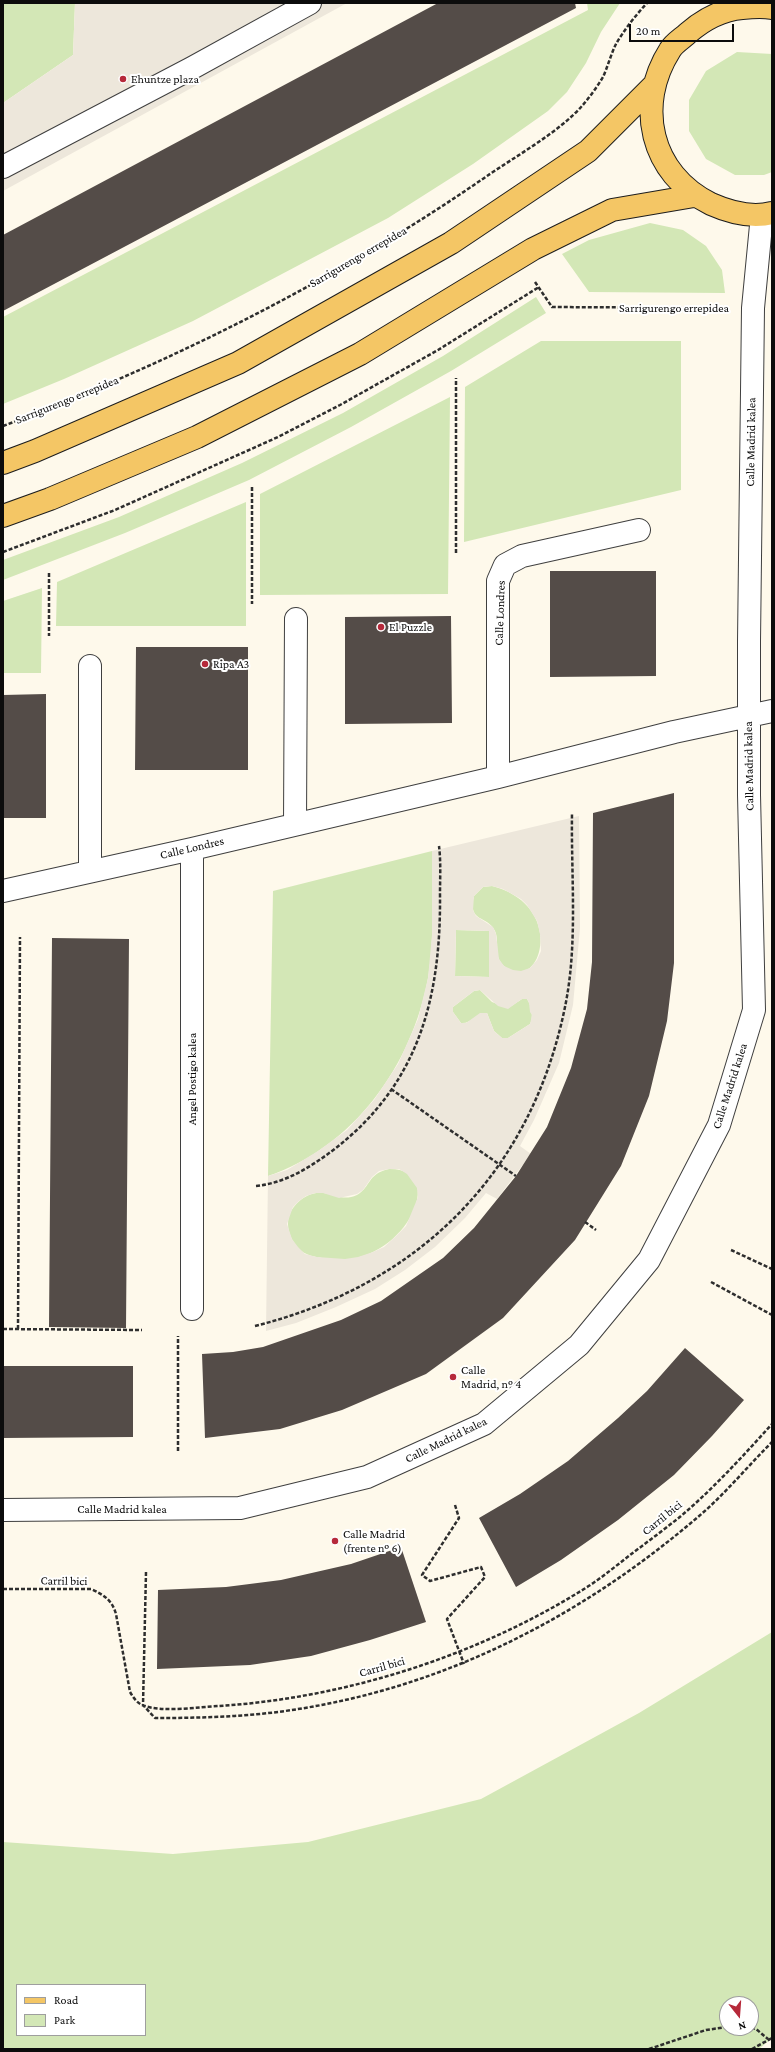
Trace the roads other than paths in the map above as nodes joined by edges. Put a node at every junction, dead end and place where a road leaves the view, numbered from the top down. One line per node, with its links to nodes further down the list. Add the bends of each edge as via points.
1 (310, 3): 5 (street)
2 (730, 5): 3 (main road); 4 (main road, via 702,21 671,49)
3 (769, 6)
4 (653, 86): 6 (main road, via 650,118 657,145 671,172); 8 (main road, via 588,151 451,243 238,363 35,452)
5 (3, 167)
6 (694, 196): 7 (main road, via 726,211); 9 (main road, via 612,210 533,249 360,354 198,438)
7 (767, 214): 14 (street, Calle Madrid kalea, via 753,308)
8 (3, 463)
9 (3, 516)
10 (639, 530): 15 (street, Calle Londres, via 522,556 505,565 498,581)
11 (296, 619): 16 (street)
12 (90, 666): 18 (street)
13 (772, 711): 14 (street, Calle Londres)
14 (748, 716): 15 (street, Calle Londres); 21 (street, Calle Madrid kalea, via 754,1010 719,1125 649,1260 579,1345 484,1424 367,1477 240,1508)
15 (498, 777): 16 (street, Calle Londres)
16 (295, 824): 17 (street, Calle Londres)
17 (192, 849): 18 (street, Calle Londres); 20 (street, Angel Postigo kalea)
18 (90, 870): 19 (street, Calle Londres)
19 (3, 891)
20 (192, 1308)
21 (3, 1510)

